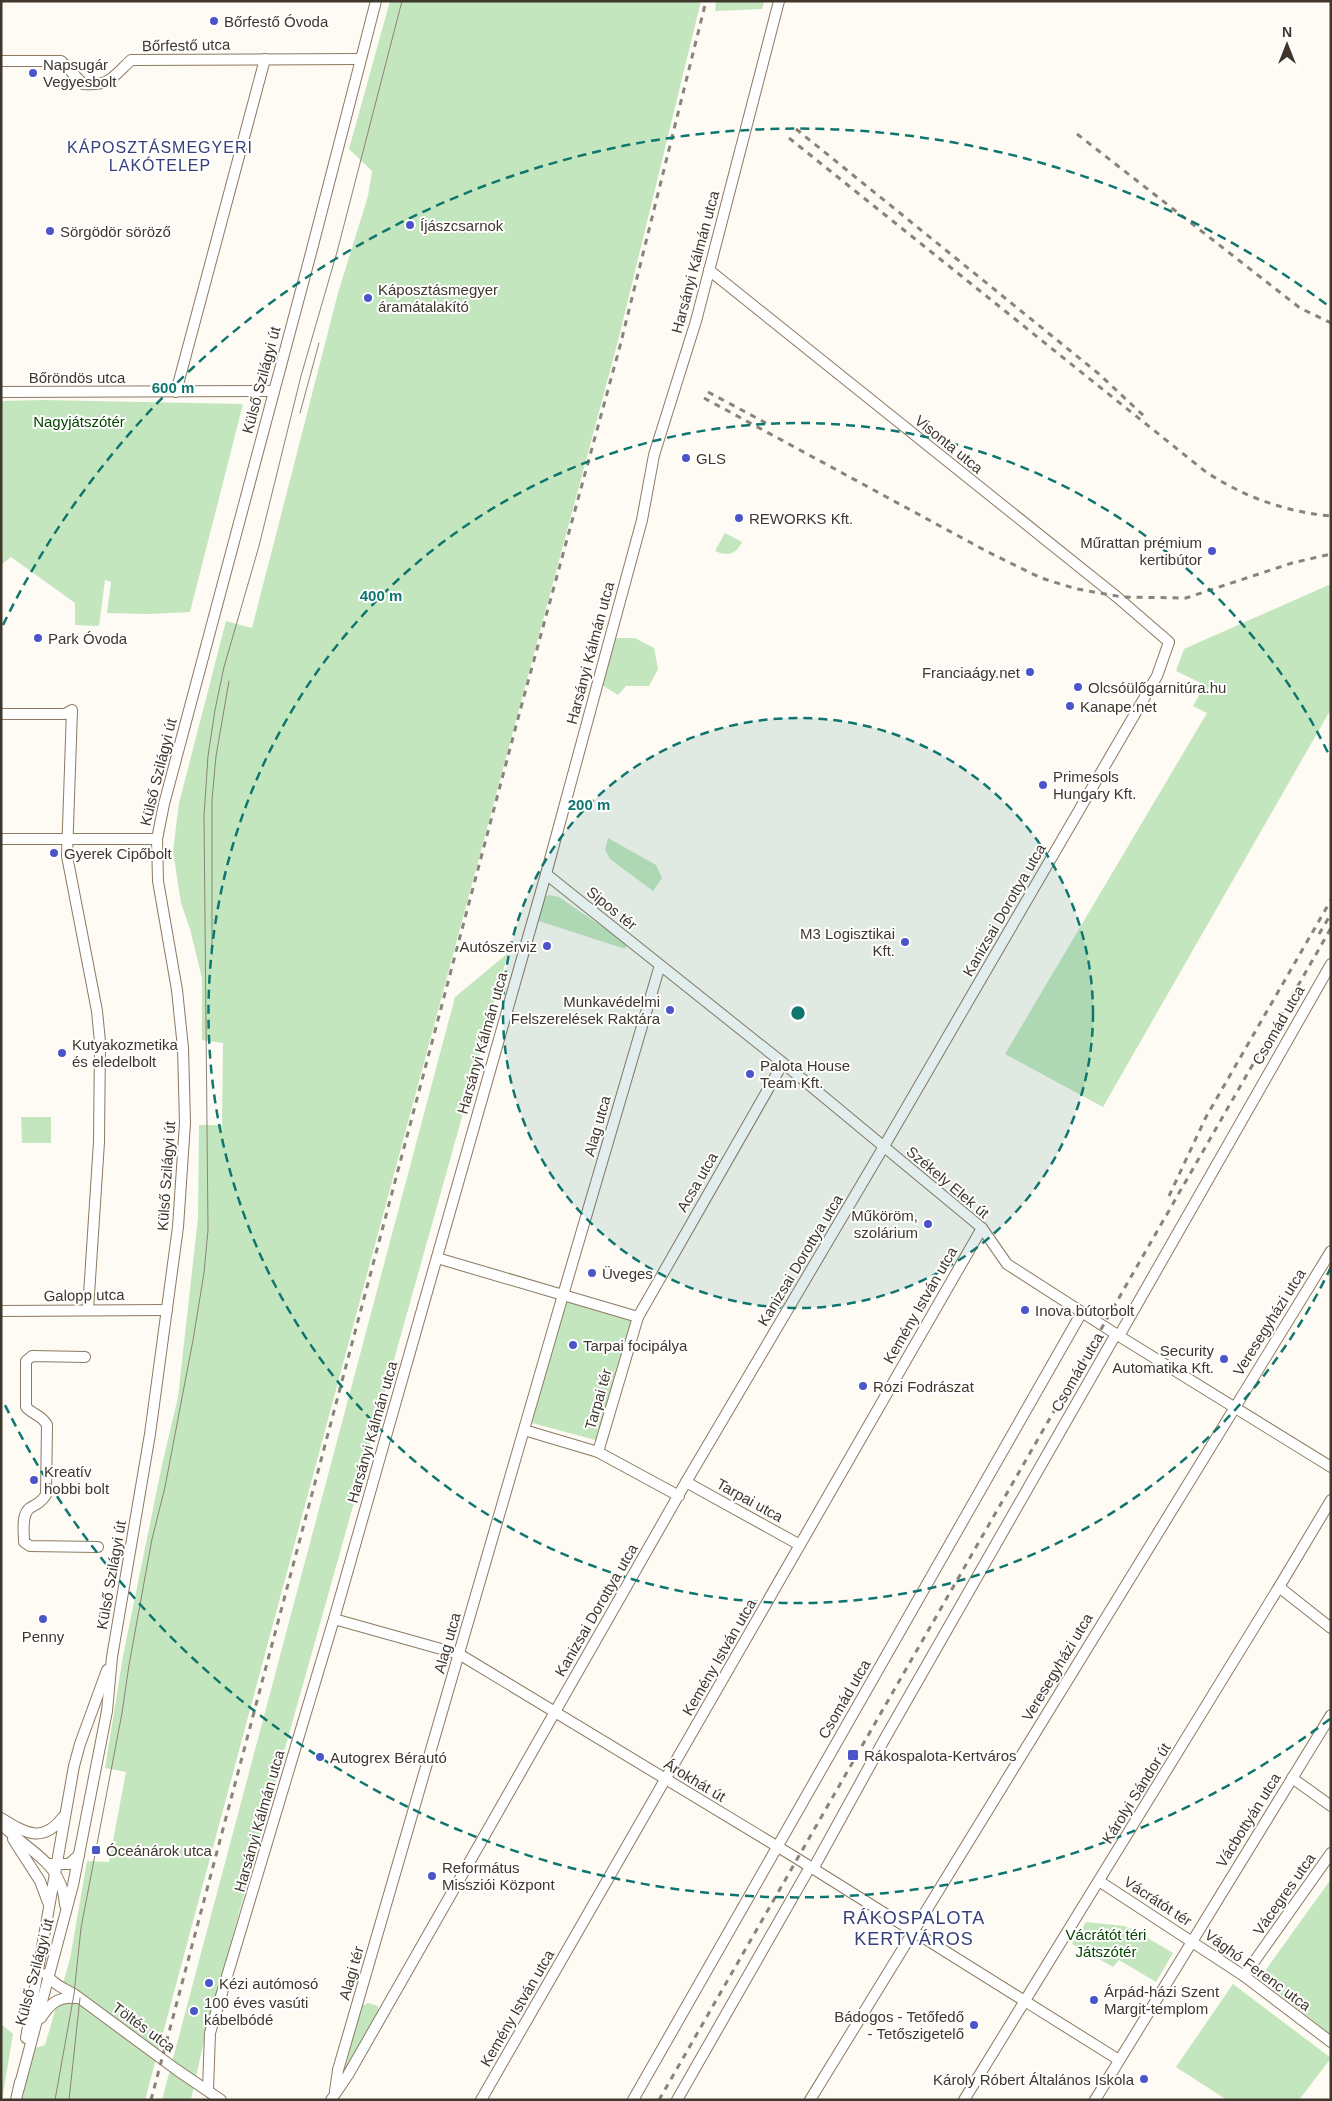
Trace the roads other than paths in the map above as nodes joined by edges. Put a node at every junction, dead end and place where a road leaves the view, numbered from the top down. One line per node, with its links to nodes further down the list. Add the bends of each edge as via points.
1 (376, 1): 4 (street, Külső Szilágyi út)
2 (778, 1): 6 (street, Harsányi Kálmán utca)
3 (265, 59): 4 (street, Bőrfestő utca); 5 (street, Bőrfestő utca, via 131,60 106,84 94,85 83,84 61,61); 8 (street)
4 (360, 60): 9 (street, Külső Szilágyi út)
5 (1, 61)
6 (709, 270): 10 (street, Visonta utca); 15 (street, Harsányi Kálmán utca, via 654,455 642,520)
7 (1, 392): 8 (street, Bőröndös utca)
8 (176, 392): 9 (street, Bőröndös utca)
9 (273, 392): 14 (street, Külső Szilágyi út)
10 (1168, 642): 19 (street, Kanizsai Dorottya utca, via 1156,676)
11 (1, 714): 13 (street, via 65,714 72,710)
12 (1, 839): 13 (street)
13 (67, 839): 14 (street); 24 (street, via 67,856 100,1042 99,1142)
14 (157, 839): 25 (street, Külső Szilágyi út, via 158,881 181,1021 185,1123 181,1201)
15 (546, 874): 17 (street, Sipos tér); 22 (street, Harsányi Kálmán utca)
16 (1331, 964): 29 (street, Csomád utca)
17 (660, 965): 18 (street, Székely Elek út); 23 (street, Alag utca)
18 (783, 1063): 19 (street, Székely Elek út); 28 (street, Acsa utca)
19 (883, 1148): 20 (street, Székely Elek út); 35 (street, Kanizsai Dorottya utca)
20 (982, 1228): 27 (street, Székely Elek út, via 1007,1264); 38 (street, Kemény István utca)
21 (1331, 1251): 31 (street, Veresegyházi utca)
22 (437, 1258): 23 (street); 41 (street, Harsányi Kálmán utca)
23 (563, 1295): 28 (street); 32 (street)
24 (88, 1310): 25 (street, Galopp utca); 26 (street, Galopp utca)
25 (167, 1310): 44 (street, Külső Szilágyi út, via 150,1434)
26 (1, 1311)
27 (1082, 1312): 29 (street, Székely Elek út); 53 (street, Csomád utca)
28 (638, 1317): 33 (street, Tarpai tér)
29 (1117, 1335): 31 (street, Székely Elek út); 58 (street, Csomád utca)
30 (85, 1357): 39 (street, via 32,1356 26,1361 26,1407 44,1419 47,1425 46,1495 24,1515 24,1542 30,1546)
31 (1234, 1407): 34 (street, Székely Elek út); 63 (street, Veresegyházi utca)
32 (524, 1430): 33 (street, Tarpai tér); 43 (street, Alag utca)
33 (598, 1452): 36 (street)
34 (1331, 1467)
35 (686, 1482): 36 (street, Kanizsai Dorottya utca); 38 (street, Tarpai utca)
36 (678, 1496): 45 (street, Kanizsai Dorottya utca)
37 (1331, 1500): 40 (street, Károlyi Sándor út)
38 (800, 1545): 48 (street, Kemény István utca)
39 (98, 1547)
40 (1279, 1587): 42 (street); 59 (street, Károlyi Sándor út)
41 (334, 1619): 43 (street, Árokhát út); 75 (street, Harsányi Kálmán utca, via 210,2032)
42 (1331, 1628)
43 (459, 1654): 45 (street, Árokhát út); 56 (street, Alag utca)
44 (112, 1657): 50 (street, Külső Szilágyi út, via 80,1744); 54 (street, Külső Szilágyi út, via 107,1711)
45 (556, 1712): 48 (street, Árokhát út); 60 (street, Kanizsai Dorottya utca)
46 (1331, 1716): 47 (street, Vácbottyán utca)
47 (1292, 1778): 49 (street); 64 (street, Vácbottyán utca)
48 (666, 1780): 53 (street, Árokhát út); 79 (street, Kemény István utca)
49 (1331, 1806)
50 (65, 1814): 51 (street, via 52,1830 40,1834 29,1833); 57 (street, Külső Szilágyi út)
51 (1, 1818)
52 (4, 1827): 57 (street); 61 (street, via 40,1881)
53 (778, 1846): 58 (street, Árokhát út); 80 (street, Csomád utca)
54 (79, 1854): 57 (street, via 70,1864); 62 (street, Külső Szilágyi út)
55 (1331, 1854): 67 (street, Vácegres utca)
56 (398, 1864): 76 (street, Alagi tér)
57 (53, 1867): 61 (street, Külső Szilágyi út); 62 (street, via 64,1892)
58 (812, 1868): 63 (street, Árokhát út); 81 (street, Csomád utca)
59 (1099, 1881): 64 (street, Vácrátót tér); 70 (street, Károlyi Sándor út)
60 (453, 1891): 76 (street, Alagi tér)
61 (49, 1907): 65 (street, Külső Szilágyi út)
62 (66, 1916): 66 (street, Külső Szilágyi út)
63 (913, 1932): 70 (street, Árokhát út); 82 (street, Veresegyházi utca)
64 (1192, 1940): 67 (street, Vághó Ferenc utca); 73 (street, Vácrátót tér)
65 (42, 1951): 68 (street, via 45,1973); 74 (street, Külső Szilágyi út)
66 (53, 1961): 68 (street, Külső Szilágyi út); 69 (street, via 61,1982)
67 (1244, 1976): 72 (street, Vághó Ferenc utca)
68 (49, 1978): 69 (street, Töltés utca); 71 (street, Külső Szilágyi út)
69 (77, 1996): 71 (street, via 56,2000 45,2011); 75 (street, Töltés utca)
70 (1026, 2001): 73 (street); 83 (street, Károlyi Sándor út)
71 (33, 2032): 74 (street, Külső Szilágyi út)
72 (1331, 2042)
73 (1119, 2060): 84 (street, Vácrátót tér)
74 (19, 2088): 77 (street, Külső Szilágyi út)
75 (208, 2089): 78 (street, Töltés utca)
76 (333, 2096)
77 (16, 2100)
78 (221, 2100)
79 (481, 2100)
80 (633, 2100)
81 (677, 2100)
82 (810, 2100)
83 (964, 2100)
84 (1095, 2100)

